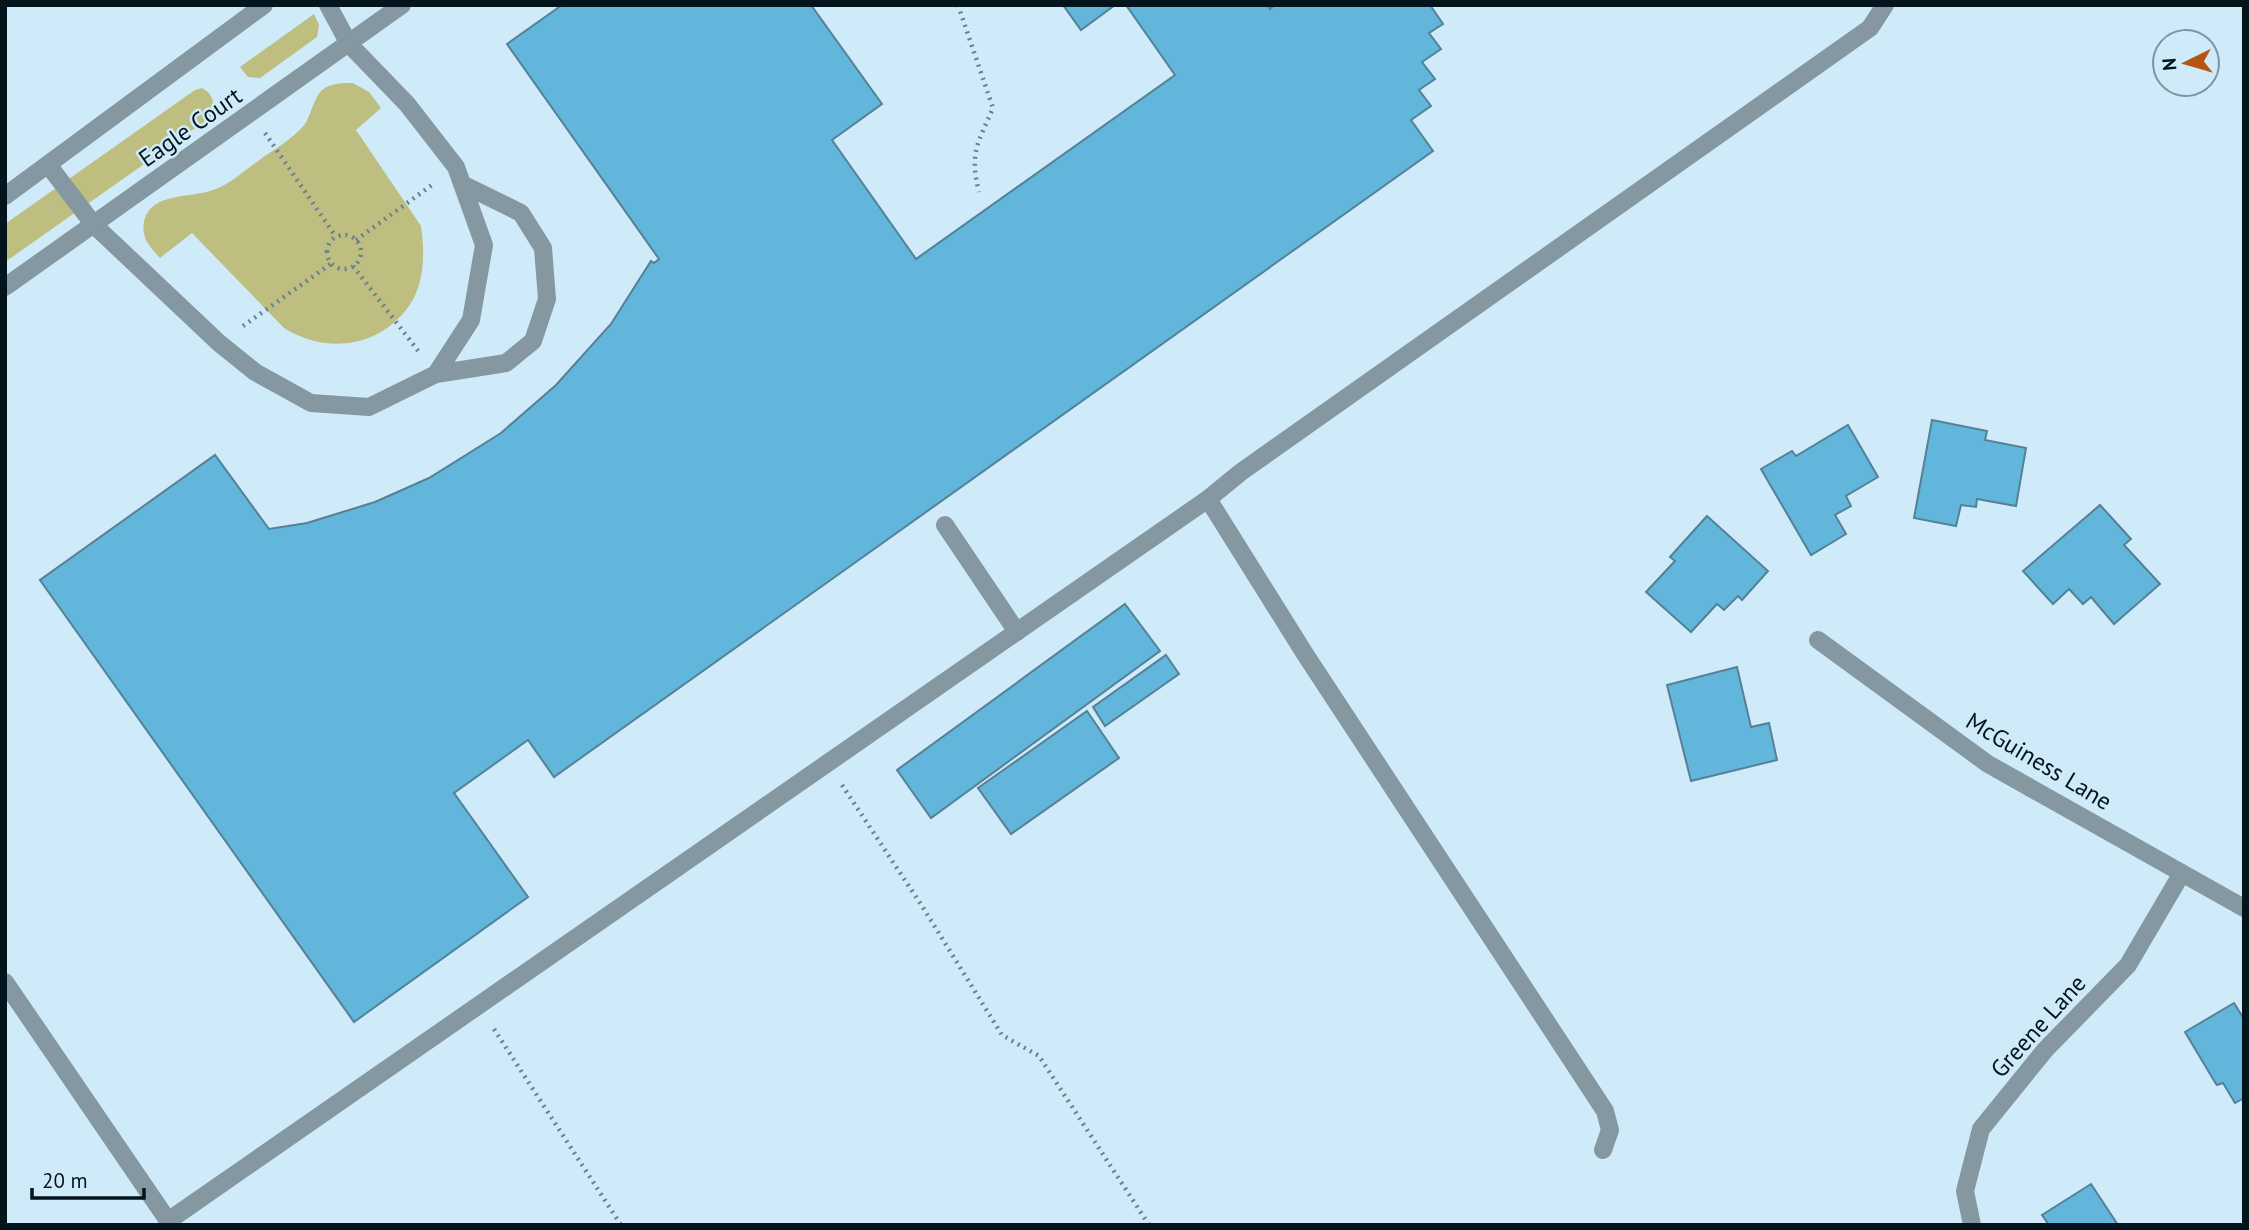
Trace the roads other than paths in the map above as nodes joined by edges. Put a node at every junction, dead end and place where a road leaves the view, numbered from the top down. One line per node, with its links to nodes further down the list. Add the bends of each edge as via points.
1 (264, 5): 6 (street)
2 (328, 5): 5 (street)
3 (402, 5): 5 (street, Eagle Court)
4 (1885, 5): 12 (street, via 1870,29)
5 (349, 44): 7 (street, via 407,104); 9 (street, Eagle Court)
6 (49, 166): 8 (street); 9 (street)
7 (459, 176): 11 (street, via 484,245 471,320); 11 (street, via 521,213 543,248 547,299 533,341 506,363)
8 (5, 196)
9 (94, 225): 10 (street, Eagle Court); 11 (street, via 219,343 255,372 311,403 369,407)
10 (5, 287)
11 (436, 374)
12 (1208, 499): 14 (street); 19 (street, via 1605,1111 1610,1130)
13 (945, 525): 14 (street)
14 (1017, 632): 20 (street)
15 (1818, 640): 16 (street, McGuiness Lane, via 1988,764)
16 (2182, 873): 17 (street, McGuiness Lane); 21 (street, Greene Lane, via 2128,965 2045,1050 1981,1129 1965,1191)
17 (2244, 908)
18 (5, 982): 20 (street)
19 (1603, 1150)
20 (170, 1223)
21 (1972, 1225)

